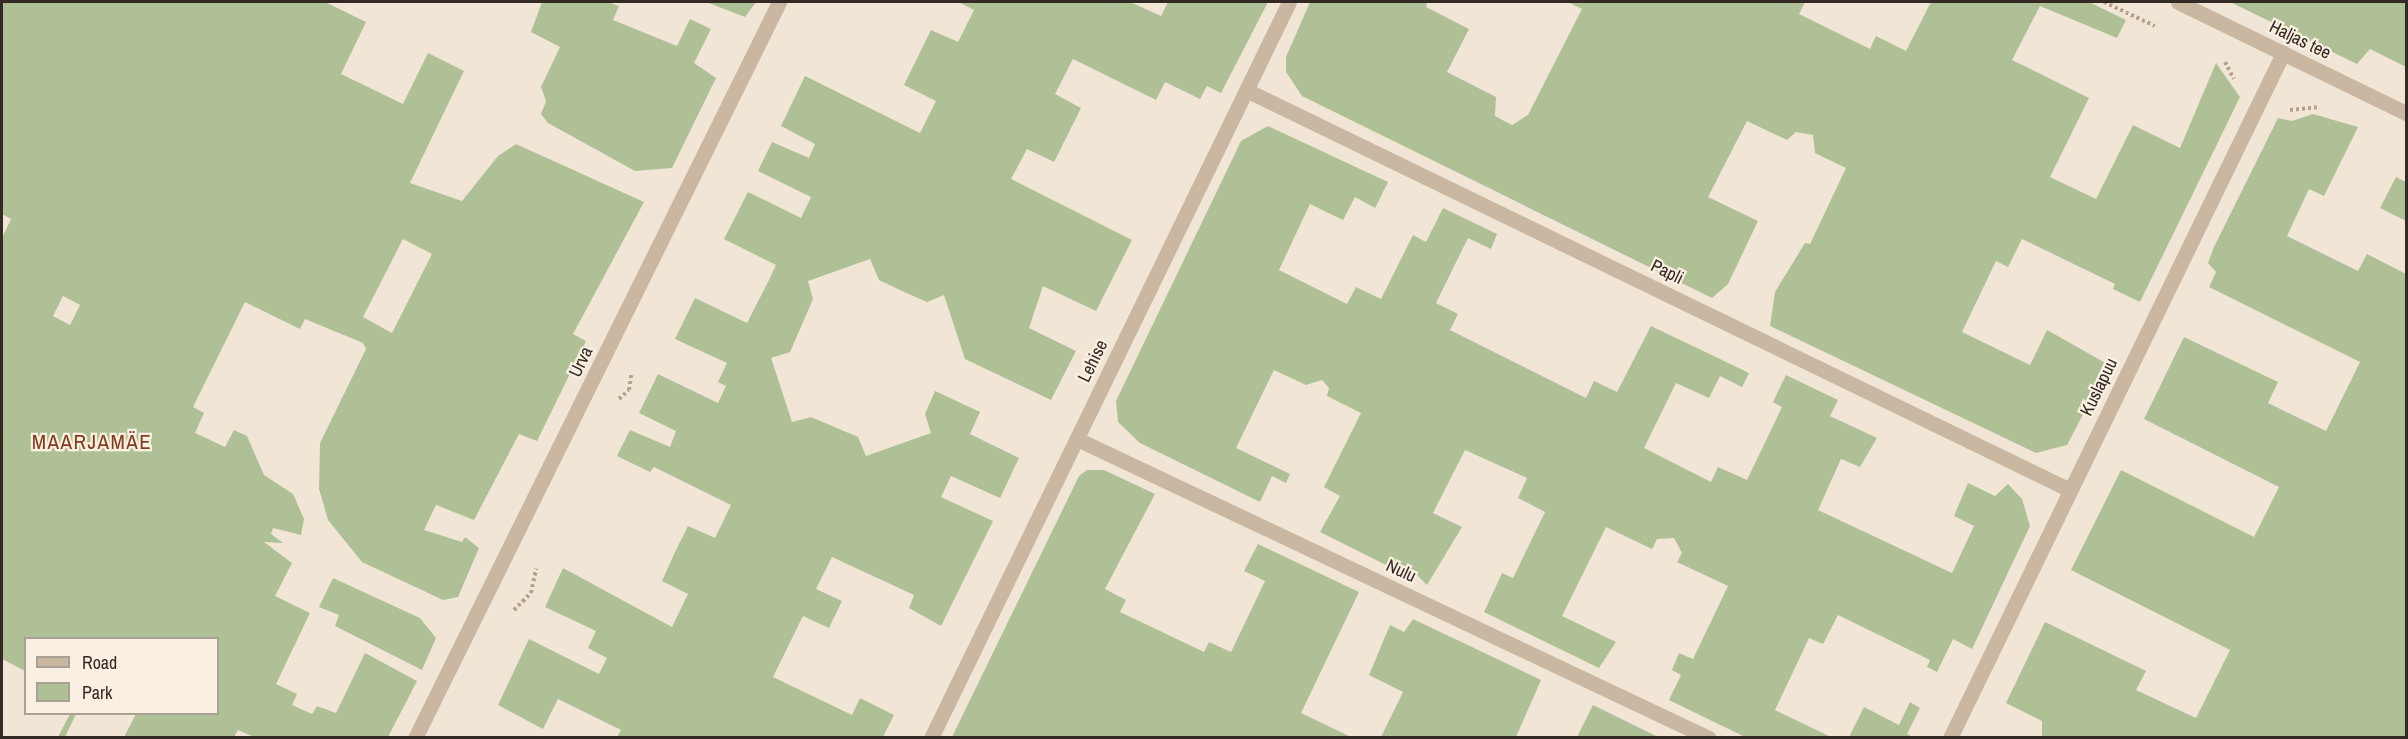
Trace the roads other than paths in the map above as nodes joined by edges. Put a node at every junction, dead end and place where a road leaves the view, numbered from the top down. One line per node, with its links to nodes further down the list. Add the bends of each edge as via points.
1 (779, 2): 9 (street, Urva)
2 (1289, 2): 5 (street, Lehise)
3 (2178, 2): 4 (street, Haljas tee)
4 (2283, 53): 6 (street, Haljas tee); 8 (street, Kuslapuu)
5 (1246, 90): 7 (street, Lehise); 8 (street, Papli)
6 (2406, 113)
7 (1077, 439): 10 (street, Lehise); 11 (street, Nulu)
8 (2070, 490): 12 (street, Kuslapuu)
9 (415, 738)
10 (931, 738)
11 (1708, 738)
12 (1950, 738)

